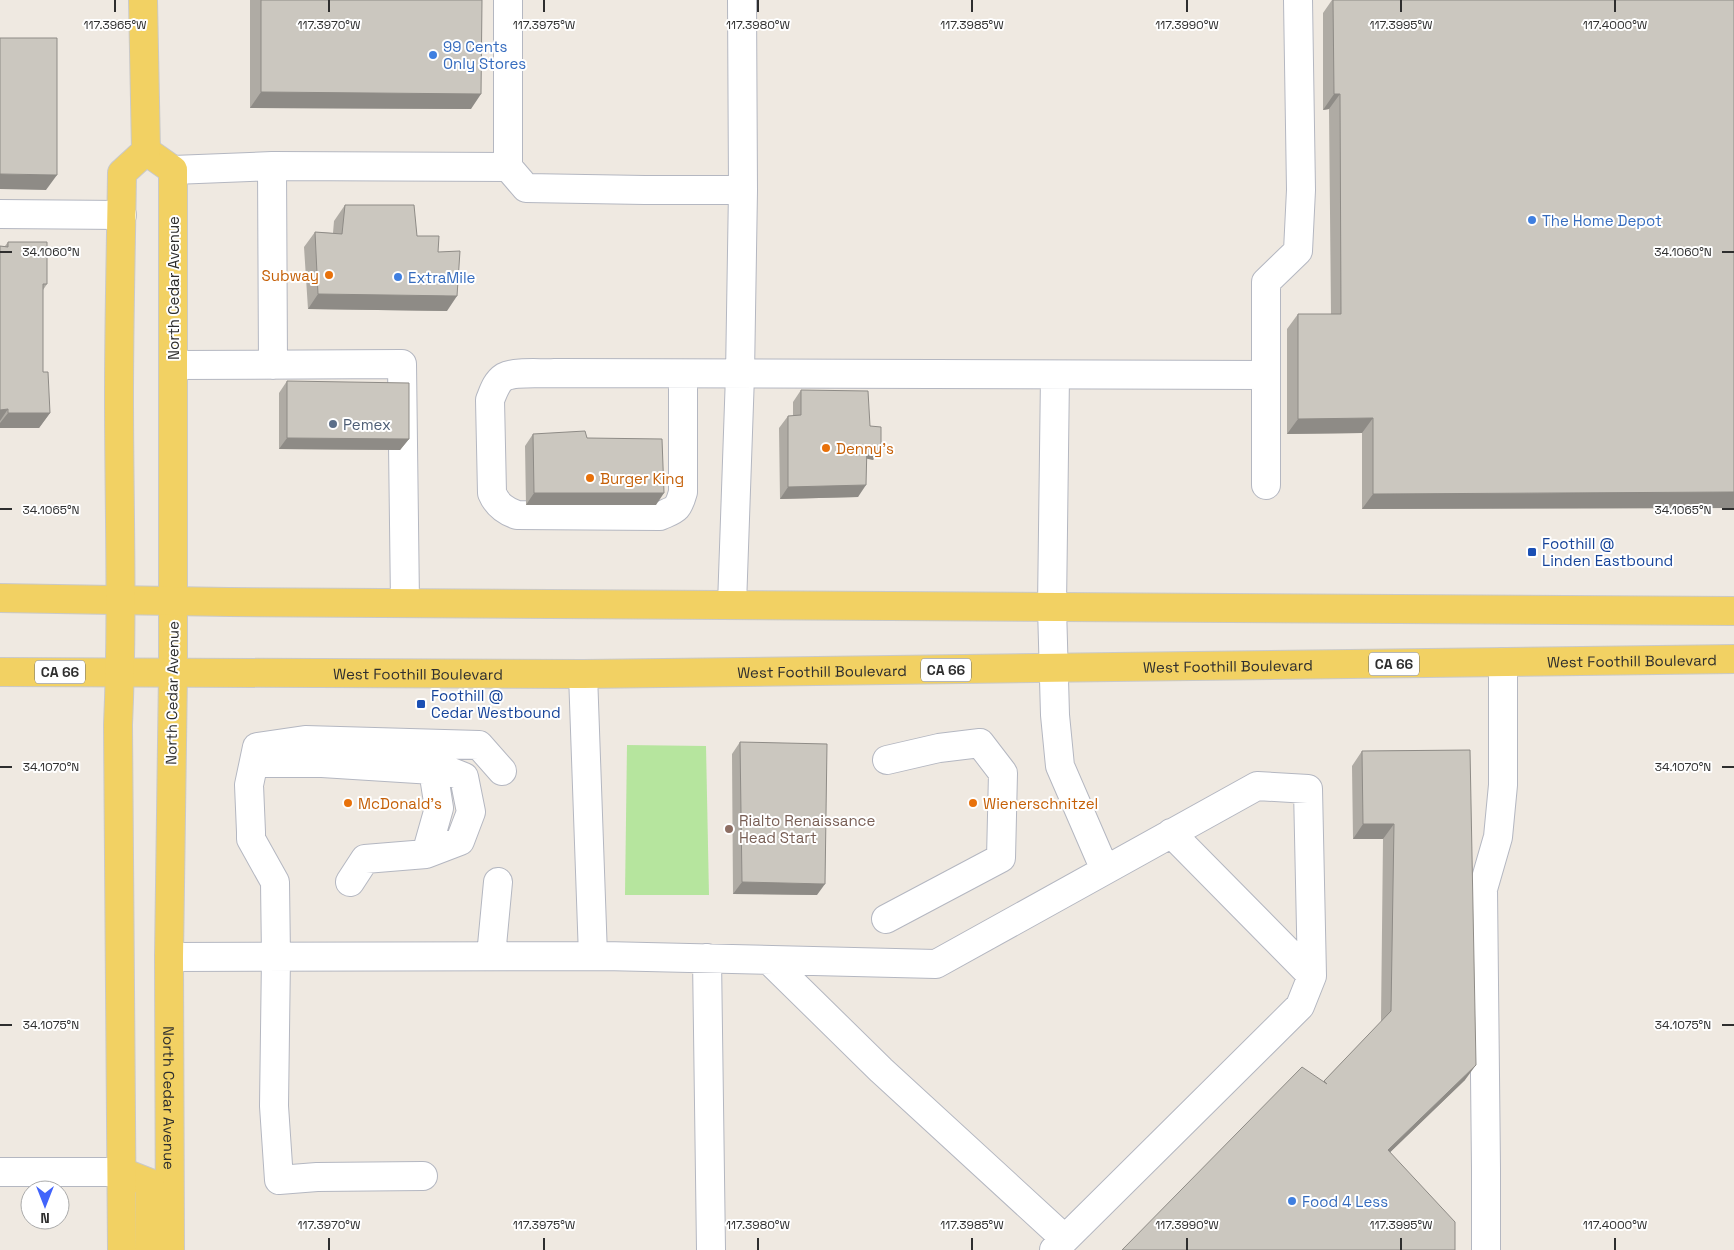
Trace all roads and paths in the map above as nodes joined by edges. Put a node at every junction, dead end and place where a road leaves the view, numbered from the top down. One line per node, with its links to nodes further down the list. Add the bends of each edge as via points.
1 (143, 0): 5 (main road)
2 (508, 0): 7 (lane)
3 (742, 0): 9 (lane)
4 (1298, 0): 17 (lane, via 1301,190 1298,251 1266,282)
5 (146, 150): 8 (main road); 11 (main road, via 122,173)
6 (272, 166): 7 (lane); 8 (lane); 13 (lane)
7 (508, 167): 9 (lane, via 526,188)
8 (174, 170): 12 (main road, North Cedar Avenue)
9 (743, 190): 15 (lane)
10 (0, 214): 11 (lane)
11 (122, 216): 20 (main road, via 119,395)
12 (173, 365): 13 (lane); 21 (main road, North Cedar Avenue)
13 (272, 365): 22 (lane, via 402,364)
14 (683, 374): 14 (lane, via 555,373 504,377 490,400 492,493 495,501 517,516 660,516 679,506 683,492); 15 (lane)
15 (740, 375): 16 (lane); 23 (lane)
16 (1056, 375): 17 (lane); 24 (lane)
17 (1266, 375): 18 (lane)
18 (1266, 484)
19 (0, 598): 20 (main road)
20 (121, 600): 21 (main road); 30 (main road)
21 (173, 601): 22 (main road); 31 (main road, North Cedar Avenue)
22 (405, 602): 23 (main road)
23 (732, 605): 24 (main road)
24 (1052, 607): 25 (main road); 28 (lane)
25 (1734, 611)
26 (1734, 659): 27 (main road, West Foothill Boulevard / CA 66)
27 (1503, 662): 28 (main road, West Foothill Boulevard / CA 66); 56 (lane, via 1503,784 1498,837 1482,889)
28 (1054, 669): 32 (main road, West Foothill Boulevard / CA 66); 37 (lane, via 1060,766)
29 (0, 672): 30 (main road, West Foothill Boulevard / CA 66)
30 (121, 672): 31 (main road, West Foothill Boulevard / CA 66); 49 (main road, via 118,725)
31 (173, 672): 32 (main road, West Foothill Boulevard / CA 66); 43 (main road, North Cedar Avenue)
32 (583, 674): 42 (lane)
33 (886, 760): 40 (lane, via 980,743 1003,773 1001,858)
34 (254, 763): 35 (lane, via 257,747 305,740 479,745); 38 (lane, via 322,763 449,771 464,777 471,812 460,841 426,854 365,859); 44 (lane, via 249,785 251,839 275,882)
35 (502, 771)
36 (1171, 834): 37 (lane); 47 (lane); 47 (lane, via 1257,786 1308,789)
37 (1105, 870): 46 (lane, via 936,964)
38 (350, 882)
39 (498, 882): 41 (lane)
40 (886, 918)
41 (491, 956): 42 (lane); 44 (lane)
42 (593, 956): 45 (lane)
43 (169, 957): 44 (lane); 54 (main road, North Cedar Avenue)
44 (276, 957): 50 (lane, via 274,1106 279,1180)
45 (707, 958): 46 (lane); 55 (lane)
46 (770, 960): 51 (lane)
47 (1312, 976): 51 (lane, via 1300,1006)
48 (0, 1172): 49 (lane)
49 (122, 1172): 52 (main road); 53 (main road, via 150,1184)
50 (423, 1176)
51 (1060, 1245)
52 (122, 1250)
53 (150, 1250)
54 (170, 1250)
55 (711, 1250)
56 (1486, 1250)

